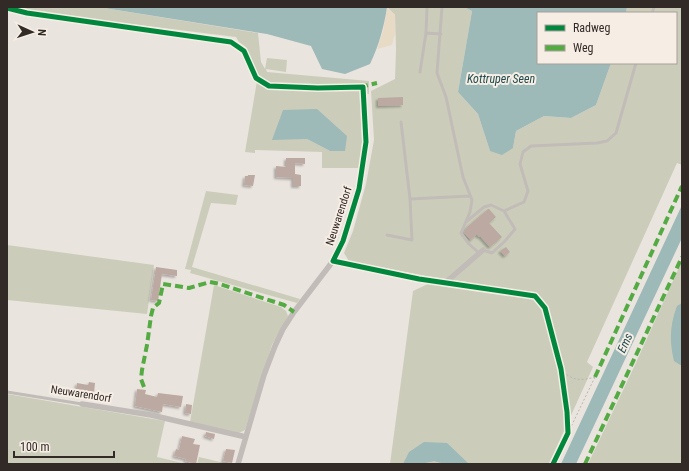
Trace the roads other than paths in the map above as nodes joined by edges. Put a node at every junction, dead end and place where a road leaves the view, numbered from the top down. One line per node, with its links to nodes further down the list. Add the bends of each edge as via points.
1 (427, 7): 3 (lane)
2 (442, 7): 4 (lane)
3 (426, 33): 4 (lane); 6 (lane)
4 (441, 34): 9 (lane, via 437,73 446,97 463,177)
5 (636, 64): 11 (lane, via 616,133 607,141 597,143 531,146 523,152 520,164 528,191 524,202)
6 (420, 72)
7 (363, 87): 15 (street, Neuwarendorf, via 366,142 359,189 343,241)
8 (401, 122): 10 (lane)
9 (470, 196): 10 (lane); 12 (lane, via 472,200)
10 (410, 198): 13 (lane, via 412,240)
11 (504, 211): 12 (lane, via 490,205); 14 (lane, via 515,229 492,253)
12 (466, 222): 14 (lane, via 462,233 469,244)
13 (387, 235)
14 (481, 251): 15 (street, Neuwarendorf, via 445,283)
15 (333, 261): 18 (street, Neuwarendorf, via 294,312 280,335 264,375)
16 (7, 392): 17 (lane, Neuwarendorf)
17 (82, 404): 18 (street, Neuwarendorf)
18 (246, 436): 19 (street, Neuwarendorf)
19 (238, 464)

